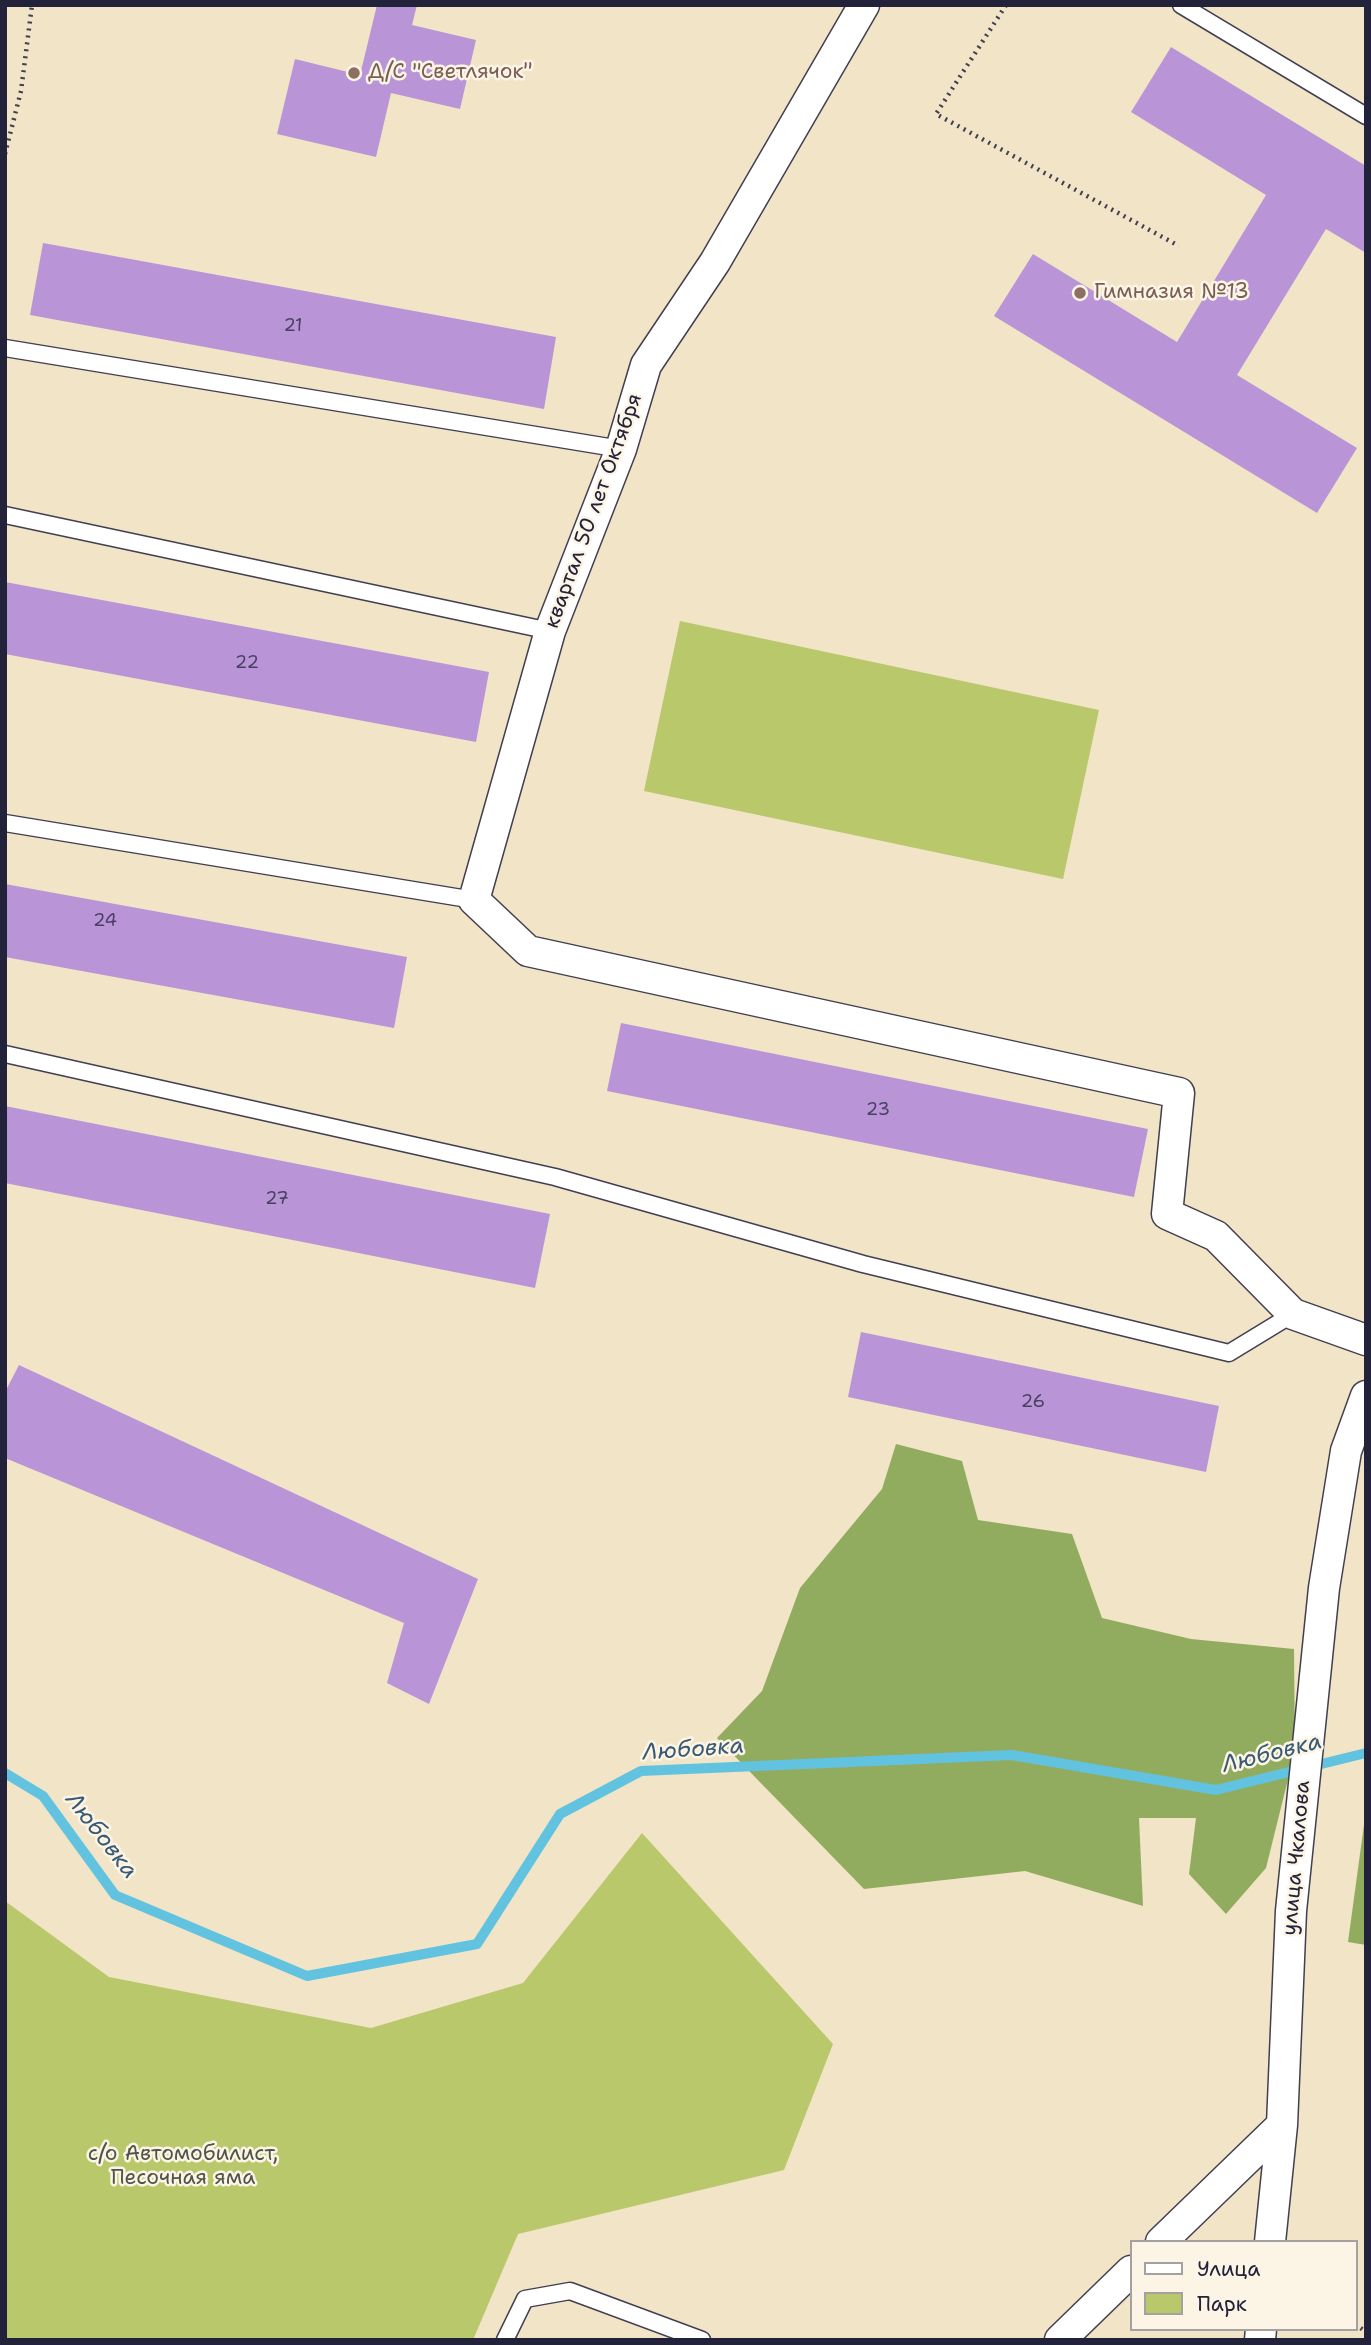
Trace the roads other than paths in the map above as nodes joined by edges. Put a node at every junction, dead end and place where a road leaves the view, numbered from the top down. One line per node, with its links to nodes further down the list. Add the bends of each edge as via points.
1 (864, 5): 5 (street, квартал 50 лет Октября, via 715,262 646,365)
2 (1181, 5): 3 (lane)
3 (1366, 116)
4 (5, 348): 5 (lane)
5 (621, 449): 7 (street, квартал 50 лет Октября)
6 (5, 515): 7 (lane)
7 (550, 631): 9 (street, квартал 50 лет Октября)
8 (5, 823): 9 (lane)
9 (474, 900): 11 (street, via 528,951 1179,1093 1167,1214 1216,1236)
10 (5, 1054): 11 (lane, via 555,1177 863,1264 1229,1353)
11 (1293, 1314): 12 (street)
12 (1366, 1340)
13 (1366, 1396): 14 (street, улица Чкалова, via 1346,1451 1324,1588 1291,1911)
14 (1282, 2125): 15 (street); 16 (street, улица Чкалова)
15 (1163, 2240)
16 (1270, 2240)
17 (1130, 2272): 20 (street)
18 (505, 2340): 19 (lane, via 525,2299 570,2291)
19 (702, 2340)
20 (1060, 2340)

